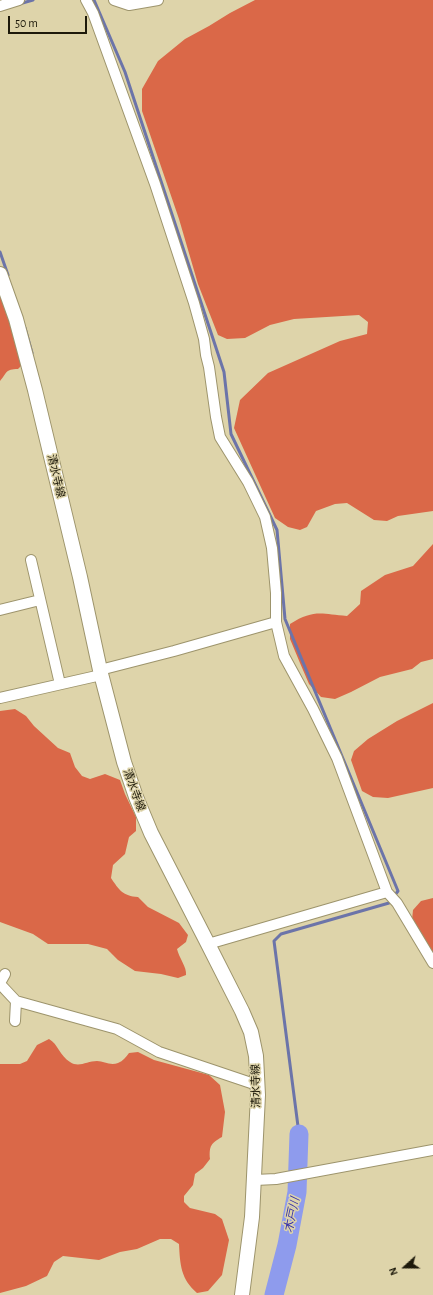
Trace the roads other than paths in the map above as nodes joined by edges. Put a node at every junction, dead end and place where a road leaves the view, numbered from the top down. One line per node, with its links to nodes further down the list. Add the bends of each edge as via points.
1 (19, 0): 5 (street)
2 (86, 0): 10 (street, via 155,184 194,303 204,339 220,437 248,482 265,517 272,548)
3 (114, 0): 4 (street, via 129,5)
4 (158, 0)
5 (0, 6)
6 (0, 274): 11 (main road, 清水寺線, via 16,319 35,390)
7 (31, 560): 8 (street)
8 (40, 600): 9 (street); 12 (street)
9 (0, 610)
10 (276, 622): 11 (street); 14 (street, via 284,656 337,758)
11 (100, 673): 12 (street); 15 (main road, 清水寺線, via 136,797 151,833)
12 (60, 684): 13 (street)
13 (0, 698)
14 (387, 892): 15 (street); 16 (street, via 397,903)
15 (208, 944): 21 (main road, 清水寺線, via 251,1032 256,1056)
16 (433, 963)
17 (6, 974): 18 (street)
18 (0, 983): 19 (street)
19 (16, 1002): 20 (street); 21 (street, via 117,1029 159,1052)
20 (14, 1021)
21 (257, 1084): 23 (main road, 清水寺線)
22 (433, 1150): 23 (street, via 276,1179)
23 (255, 1180): 24 (main road, 清水寺線)
24 (242, 1295)

